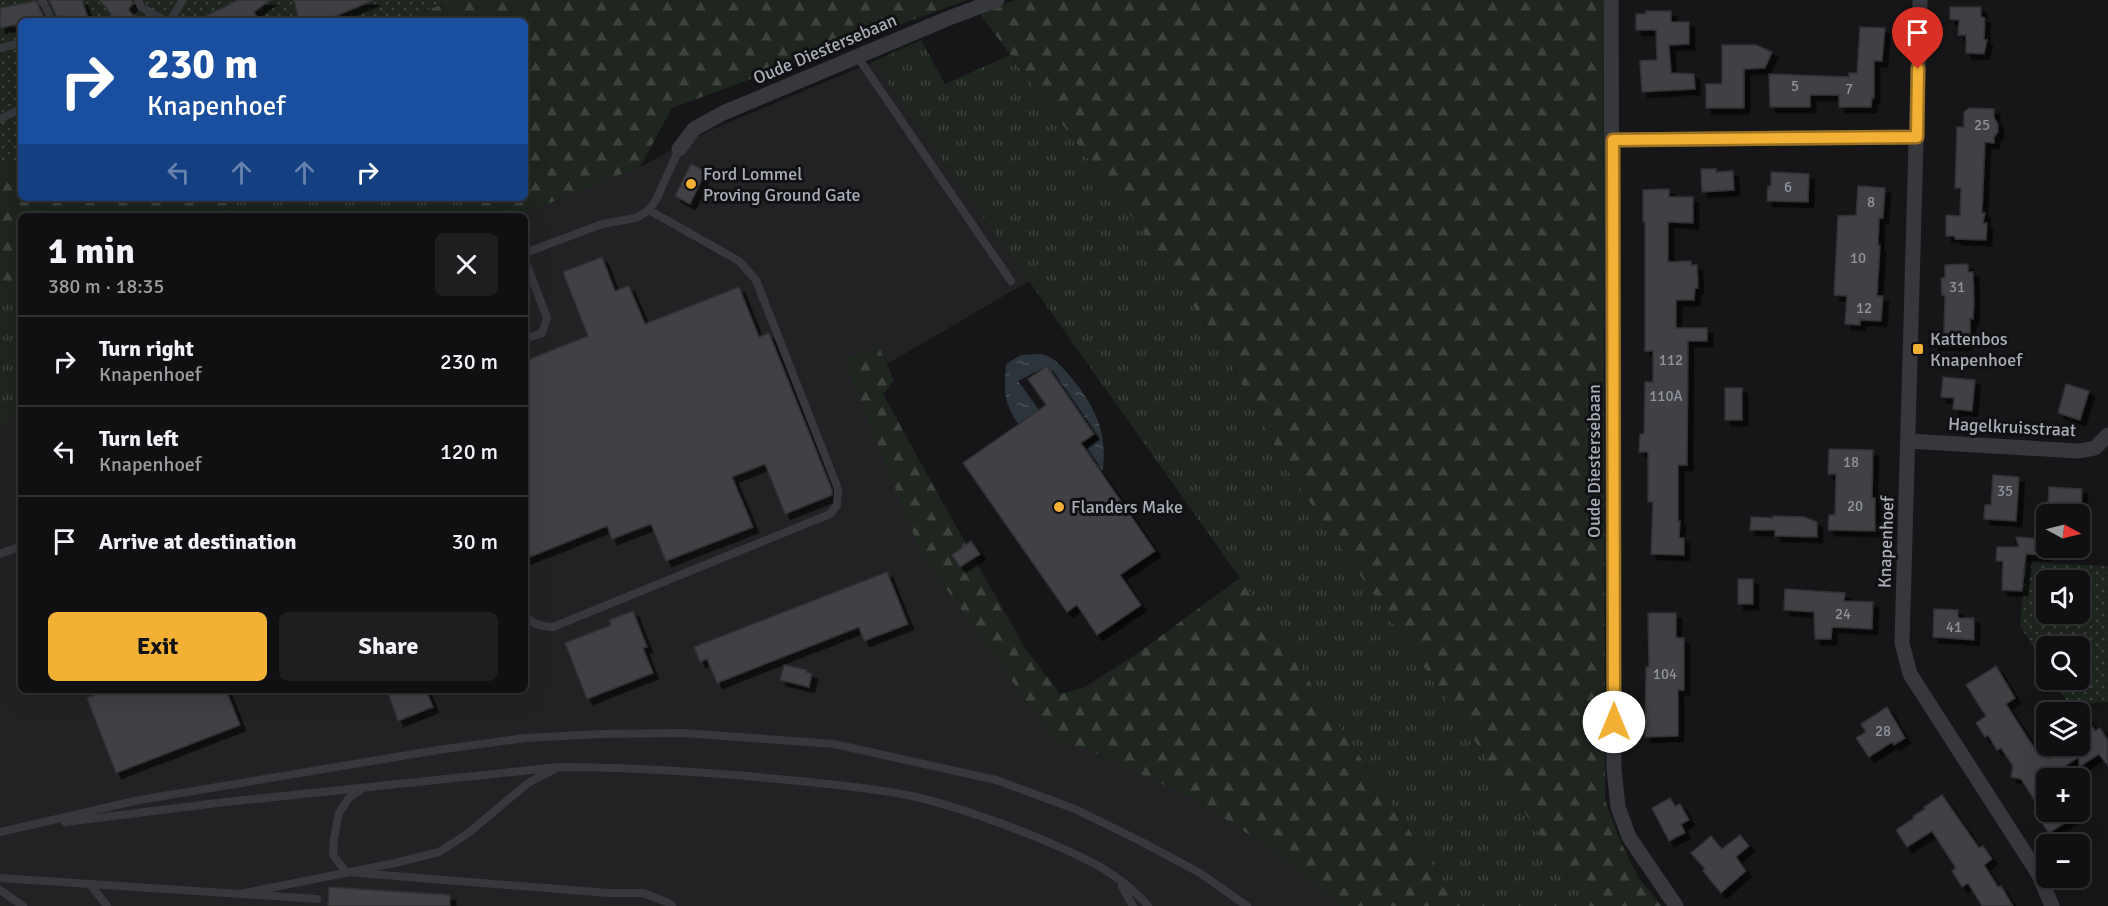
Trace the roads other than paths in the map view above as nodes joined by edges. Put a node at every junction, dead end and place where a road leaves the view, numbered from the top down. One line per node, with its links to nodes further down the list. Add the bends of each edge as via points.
1 (42, 0): 7 (lane)
2 (138, 0): 8 (lane, via 141,7)
3 (183, 0): 9 (lane)
4 (997, 0): 12 (street, Oude Diestersebaan)
5 (1611, 0): 16 (street, Oude Diestersebaan)
6 (1920, 0): 15 (street, Knapenhoef)
7 (51, 18)
8 (162, 18)
9 (170, 18)
10 (18, 45): 11 (lane)
11 (0, 48)
12 (857, 56): 17 (street, Oude Diestersebaan, via 723,113 694,129); 21 (lane)
13 (18, 110): 14 (lane)
14 (0, 118)
15 (1917, 137): 16 (street); 24 (street, Knapenhoef)
16 (1613, 140): 45 (street, Oude Diestersebaan, via 1615,779 1618,807 1629,837)
17 (680, 149): 18 (lane)
18 (649, 210): 19 (lane, via 636,218 602,224); 27 (lane, via 739,261 756,280 838,489 837,504 830,514 553,627)
19 (528, 252)
20 (528, 268): 22 (lane, via 547,318 542,333)
21 (1011, 281)
22 (528, 338)
23 (2108, 435): 24 (street, Hagelkruisstraat, via 2095,448 2079,452)
24 (1908, 441): 46 (street, Knapenhoef, via 1902,643 1905,660 1919,689 2039,875)
25 (18, 547): 26 (lane)
26 (0, 554)
27 (528, 619)
28 (559, 767): 29 (lane); 32 (lane, via 528,783 439,852); 34 (lane, via 744,776 910,796 1008,825 1090,859)
29 (363, 788): 30 (lane); 32 (lane, via 349,798 339,813 333,855)
30 (27, 826): 31 (lane); 44 (lane, via 139,800 525,738 729,735 834,744 996,780 1075,809 1142,842 1200,873)
31 (0, 832)
32 (346, 872): 37 (lane); 41 (lane, via 643,893)
33 (0, 878): 35 (lane)
34 (1116, 878): 42 (lane); 43 (lane)
35 (90, 884): 37 (lane); 40 (lane)
36 (0, 890): 39 (lane)
37 (245, 893): 38 (lane)
38 (317, 899)
39 (23, 906)
40 (107, 906)
41 (672, 906)
42 (1133, 906)
43 (1148, 906)
44 (1247, 906)
45 (1676, 906)
46 (2052, 906)

